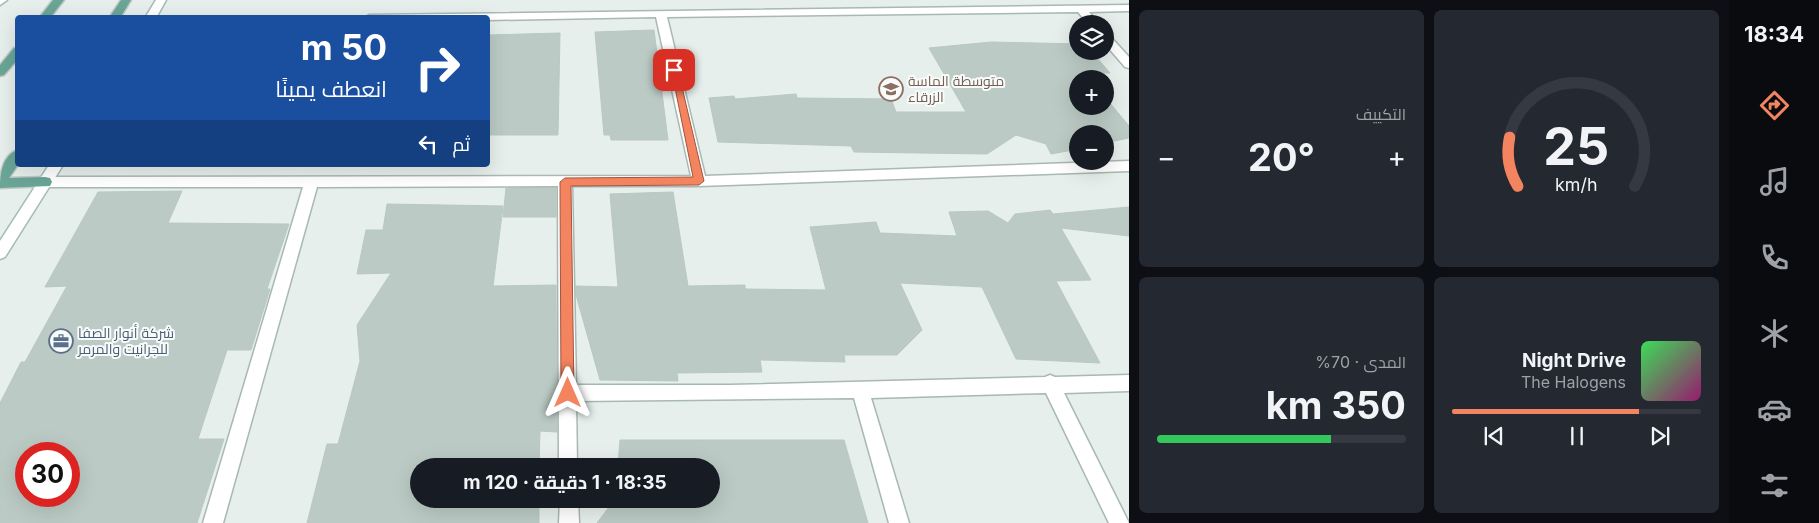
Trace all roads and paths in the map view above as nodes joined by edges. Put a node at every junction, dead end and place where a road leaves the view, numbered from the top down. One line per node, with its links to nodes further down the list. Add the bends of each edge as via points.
1 (59, 0): 9 (main road)
2 (126, 0): 10 (main road)
3 (161, 0): 11 (street)
4 (771, 0): 7 (street)
5 (1080, 8): 6 (street); 7 (street); 12 (street)
6 (1129, 8)
7 (776, 13): 8 (street)
8 (661, 14): 13 (street); 21 (street)
9 (46, 15)
10 (116, 15)
11 (152, 15)
12 (1086, 15)
13 (490, 16)
14 (1114, 47): 16 (street)
15 (15, 54): 17 (main road)
16 (1129, 64)
17 (0, 72)
18 (15, 160): 22 (main road)
19 (1129, 166): 21 (street)
20 (55, 167): 23 (street)
21 (699, 181): 24 (street)
22 (0, 182): 23 (main road)
23 (45, 182): 25 (street); 26 (street)
24 (565, 182): 25 (street); 30 (street)
25 (311, 183): 33 (street)
26 (0, 254)
27 (1050, 383): 28 (street); 29 (street); 36 (street)
28 (1129, 383)
29 (860, 390): 30 (street); 35 (street)
30 (568, 393): 31 (street)
31 (568, 458)
32 (569, 508): 34 (street)
33 (213, 523)
34 (569, 523)
35 (899, 523)
36 (1119, 523)

